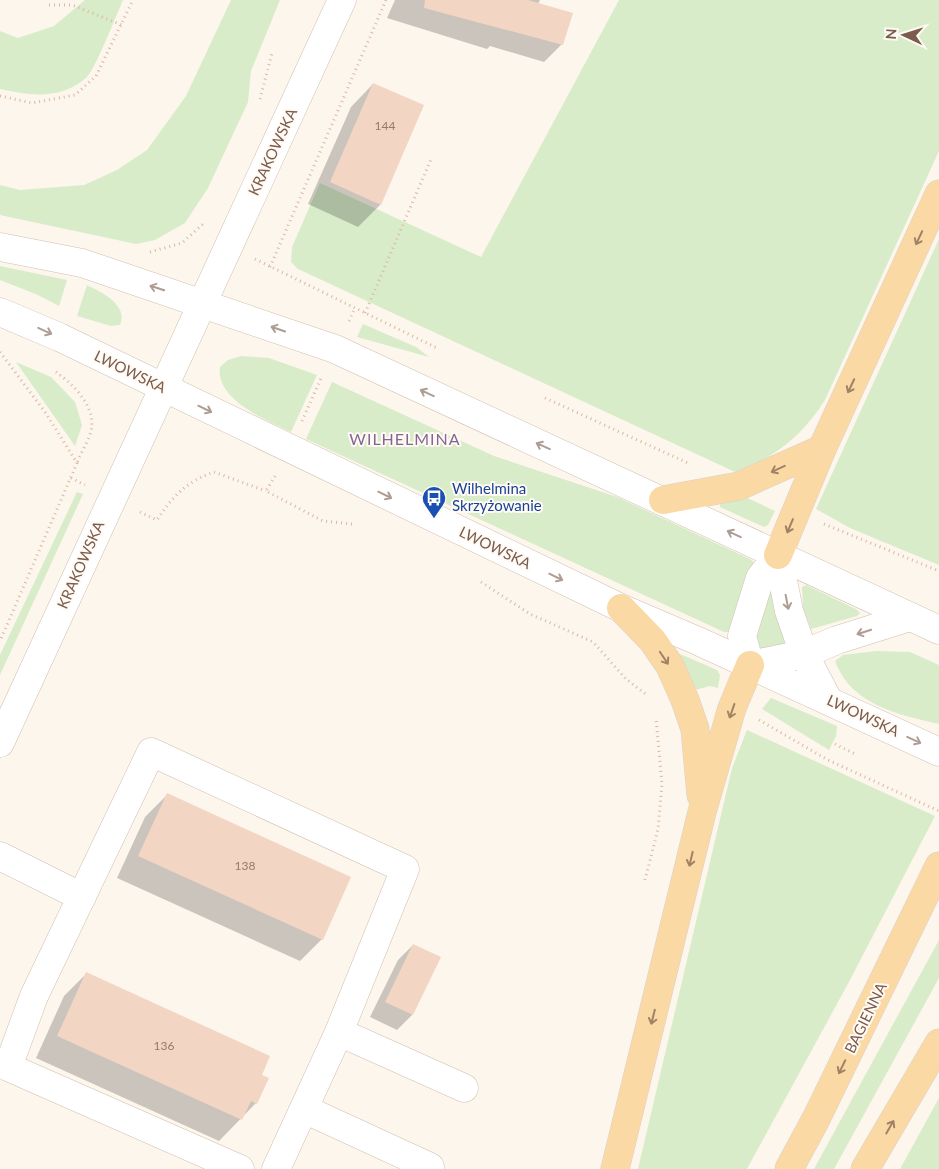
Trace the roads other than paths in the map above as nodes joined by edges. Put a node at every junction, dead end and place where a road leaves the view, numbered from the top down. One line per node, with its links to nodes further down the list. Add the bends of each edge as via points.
1 (342, 0): 4 (street, KRAKOWSKA)
2 (939, 194): 7 (main road, one-way to 7)
3 (0, 247): 4 (street, one-way to 3, via 82,263)
4 (203, 303): 6 (street, KRAKOWSKA); 8 (street, one-way to 4, via 335,350)
5 (0, 312): 6 (street, LWOWSKA, one-way to 6, via 53,334)
6 (162, 388): 10 (street, LWOWSKA, one-way to 10); 16 (street, KRAKOWSKA)
7 (822, 449): 8 (main road, one-way to 8, via 739,486); 9 (main road, one-way to 9)
8 (664, 500): 9 (street, one-way to 8)
9 (778, 555): 11 (street); 13 (street, one-way to 13, via 788,611); 14 (street, via 760,578 742,636)
10 (621, 608): 14 (street, LWOWSKA); 18 (main road, one-way to 18, via 670,666 685,700 696,729)
11 (910, 617): 12 (street); 13 (street, one-way to 13)
12 (939, 630)
13 (804, 654): 14 (street); 15 (street)
14 (750, 665): 15 (street, LWOWSKA); 18 (main road, one-way to 18, via 732,708)
15 (828, 700): 17 (street, LWOWSKA, one-way to 17)
16 (0, 743)
17 (939, 752)
18 (702, 812): 31 (main road, one-way to 31)
19 (0, 856): 22 (street)
20 (939, 866): 23 (main road, BAGIENNA)
21 (939, 883): 23 (street)
22 (82, 897): 24 (street, via 150,752 405,869); 29 (street, via 34,996 8,1067)
23 (904, 939): 32 (main road, BAGIENNA, one-way to 32)
24 (339, 1032): 26 (street); 27 (street)
25 (939, 1043): 33 (main road, one-way to 25)
26 (464, 1088)
27 (304, 1109): 28 (street); 30 (street)
28 (430, 1167)
29 (240, 1169)
30 (276, 1169)
31 (615, 1169)
32 (789, 1169)
33 (865, 1169)

